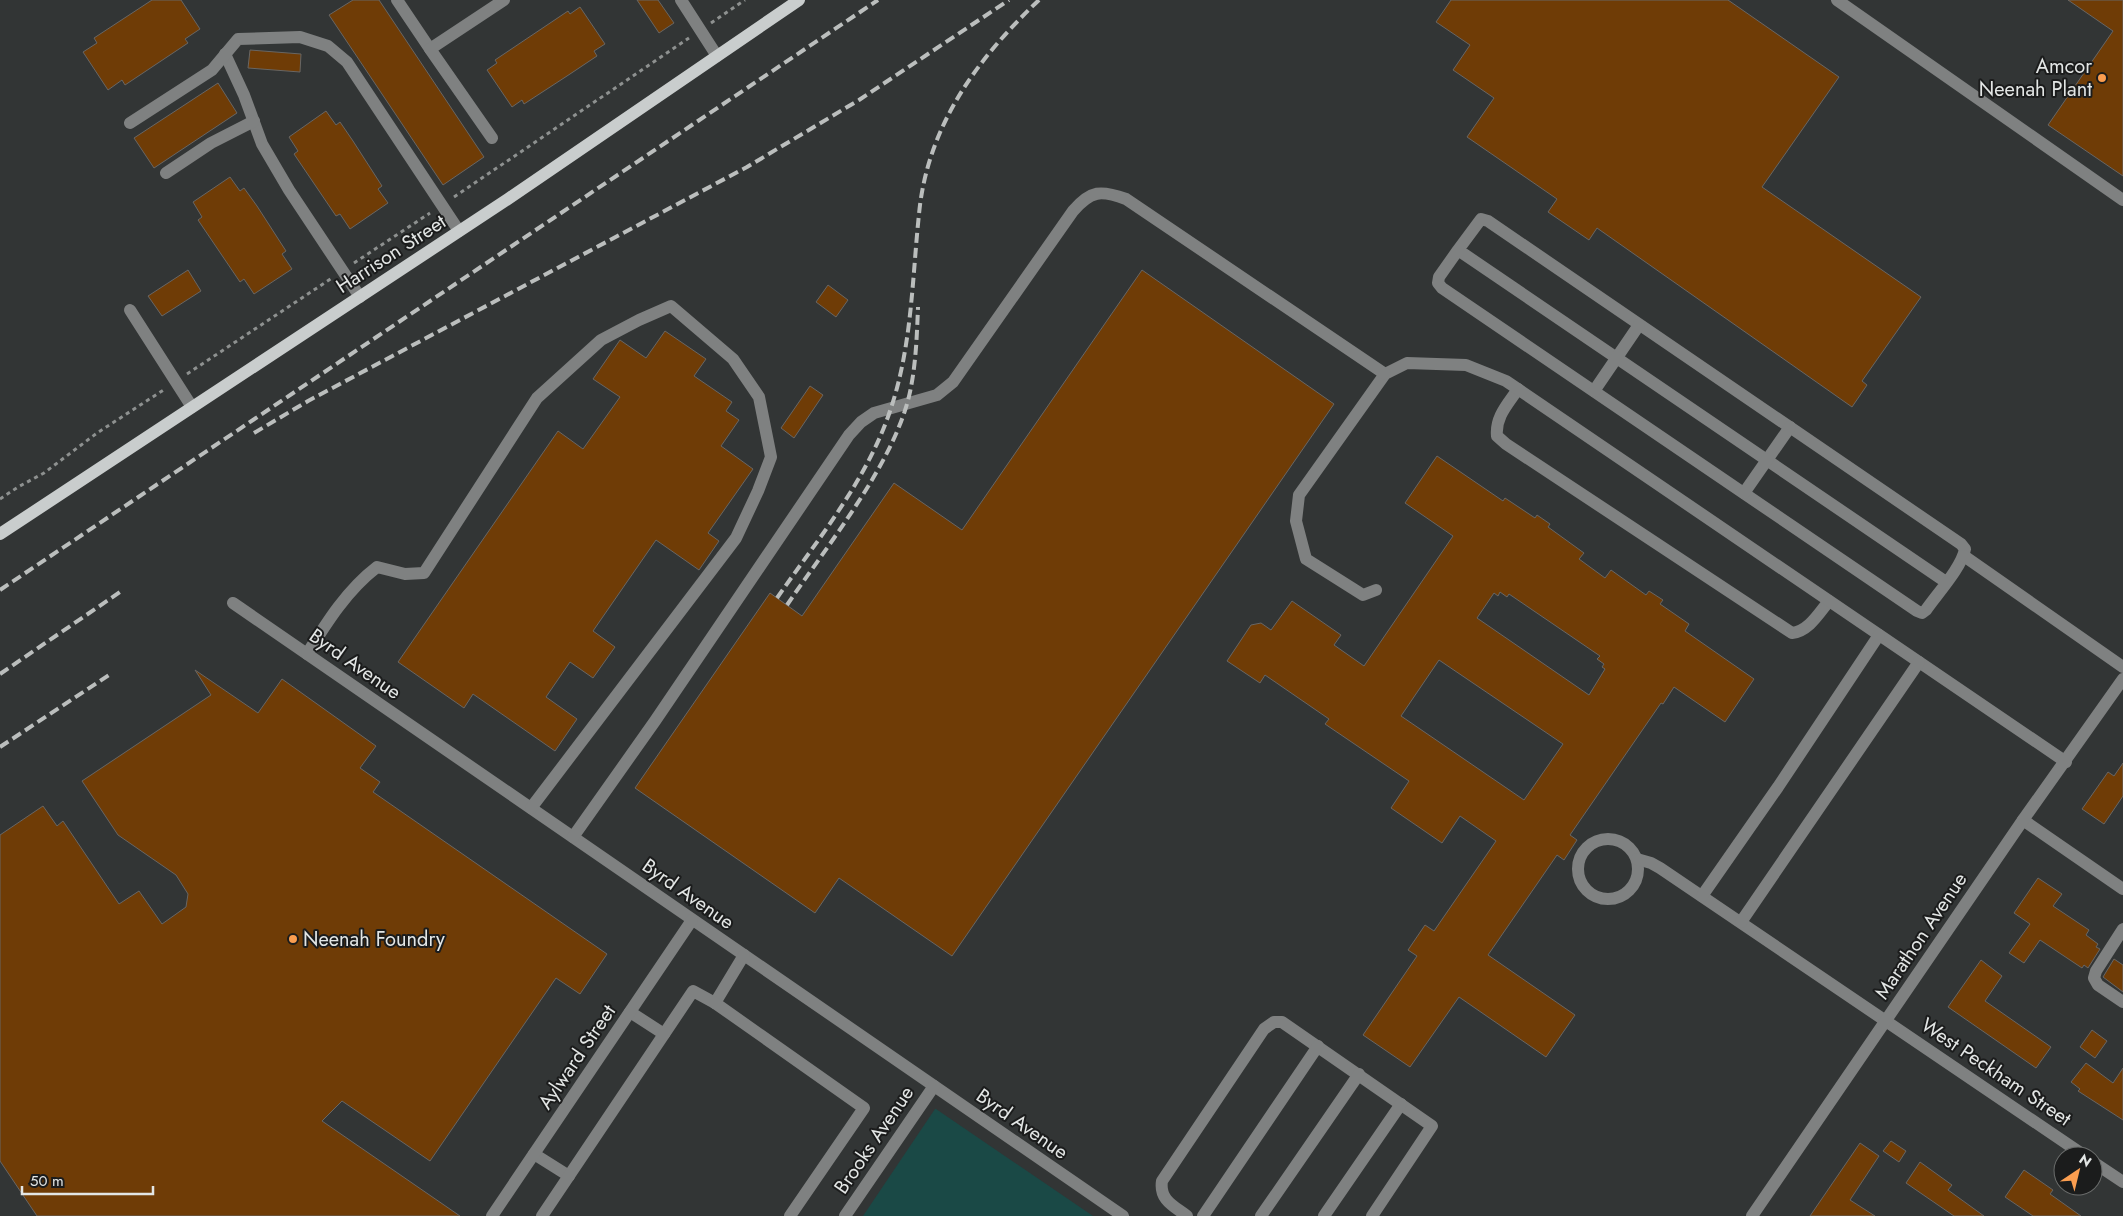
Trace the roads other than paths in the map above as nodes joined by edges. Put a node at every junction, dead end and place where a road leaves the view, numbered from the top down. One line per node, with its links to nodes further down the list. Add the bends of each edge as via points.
1 (397, 0): 6 (street)
2 (504, 0): 6 (street)
3 (681, 0): 8 (street)
4 (799, 0): 8 (main road, Harrison Street)
5 (1836, 0): 13 (street)
6 (430, 49): 11 (street)
7 (225, 54): 9 (street); 10 (street, via 212,70); 14 (street, via 238,39 300,37 328,46 347,62)
8 (717, 56): 14 (main road, Harrison Street)
9 (254, 121): 12 (street, via 211,142); 16 (street, via 262,144 289,190)
10 (130, 123)
11 (492, 138)
12 (166, 173)
13 (2123, 200)
14 (459, 231): 16 (main road, Harrison Street)
15 (1458, 250): 18 (street, via 1481,219 1488,221); 19 (street); 22 (street, via 1439,277 1438,283 1442,288)
16 (360, 297): 23 (main road, Harrison Street)
17 (130, 310): 23 (street)
18 (1640, 325): 19 (street); 24 (street)
19 (1617, 357): 22 (street); 25 (street)
20 (1384, 374): 21 (street, via 1407,363 1466,365); 30 (street, via 1298,495 1296,521 1306,559 1363,595); 41 (street, via 1126,199 1111,194 1092,194 1073,211 953,382 937,395 874,413 849,435)
21 (1518, 389): 31 (street); 31 (street, via 1496,426 1497,436 1506,444 1792,633 1808,627)
22 (1594, 391): 26 (street)
23 (192, 407): 27 (main road, Harrison Street)
24 (1790, 427): 25 (street); 28 (street, via 1961,544 1965,549)
25 (1767, 460): 26 (street); 29 (street)
26 (1744, 493): 29 (street, via 1917,611 1926,610)
27 (0, 534)
28 (1964, 556): 29 (street); 36 (street)
29 (1946, 582)
30 (1376, 590)
31 (1829, 601): 33 (street)
32 (233, 603): 34 (street, Byrd Avenue)
33 (1879, 635): 35 (street); 44 (street)
34 (307, 654): 39 (street, Byrd Avenue); 39 (street, via 333,613 360,580 377,566 405,574 424,572 537,398 601,340 671,306 733,359 758,397 770,457 736,538)
35 (1919, 662): 38 (street); 46 (street)
36 (2123, 667)
37 (2123, 679): 38 (street, Marathon Avenue)
38 (2066, 762): 40 (street, Marathon Avenue)
39 (531, 808): 41 (street, Byrd Avenue)
40 (2023, 820): 43 (street); 52 (street, Marathon Avenue)
41 (573, 837): 45 (street, Byrd Avenue)
42 (1637, 859): 42 (street, via 1625,843 1616,839 1600,840 1587,846 1581,854 1578,864 1581,884 1596,897 1616,898 1625,894 1637,879); 44 (street, West Peckham Street, via 1651,862)
43 (2123, 889)
44 (1702, 896): 46 (street, West Peckham Street)
45 (692, 920): 48 (street, Byrd Avenue); 51 (street, Aylward Street)
46 (1741, 922): 52 (street, West Peckham Street)
47 (2123, 929): 49 (street, via 2094,978 2098,985)
48 (744, 955): 50 (street); 56 (street, Byrd Avenue)
49 (2123, 1002)
50 (715, 1003): 53 (street, via 693,991); 65 (street, via 864,1108)
51 (630, 1012): 53 (street); 59 (street, Aylward Street)
52 (1886, 1020): 58 (street, West Peckham Street); 73 (street, Marathon Avenue)
53 (664, 1034): 61 (street)
54 (1318, 1046): 55 (street); 68 (street, via 1282,1022 1274,1022 1264,1029 1162,1181 1160,1190 1166,1200); 69 (street)
55 (1358, 1074): 57 (street); 70 (street)
56 (934, 1086): 66 (street, Brooks Avenue); 67 (street, Byrd Avenue)
57 (1401, 1104): 71 (street); 72 (street, via 1432,1126)
58 (2070, 1146)
59 (534, 1154): 61 (street); 63 (street, Aylward Street)
60 (2103, 1169): 62 (street)
61 (569, 1176): 64 (street)
62 (2123, 1182)
63 (492, 1216)
64 (542, 1216)
65 (790, 1216)
66 (846, 1216)
67 (1122, 1216)
68 (1187, 1216)
69 (1203, 1216)
70 (1261, 1216)
71 (1324, 1216)
72 (1372, 1216)
73 (1752, 1216)

